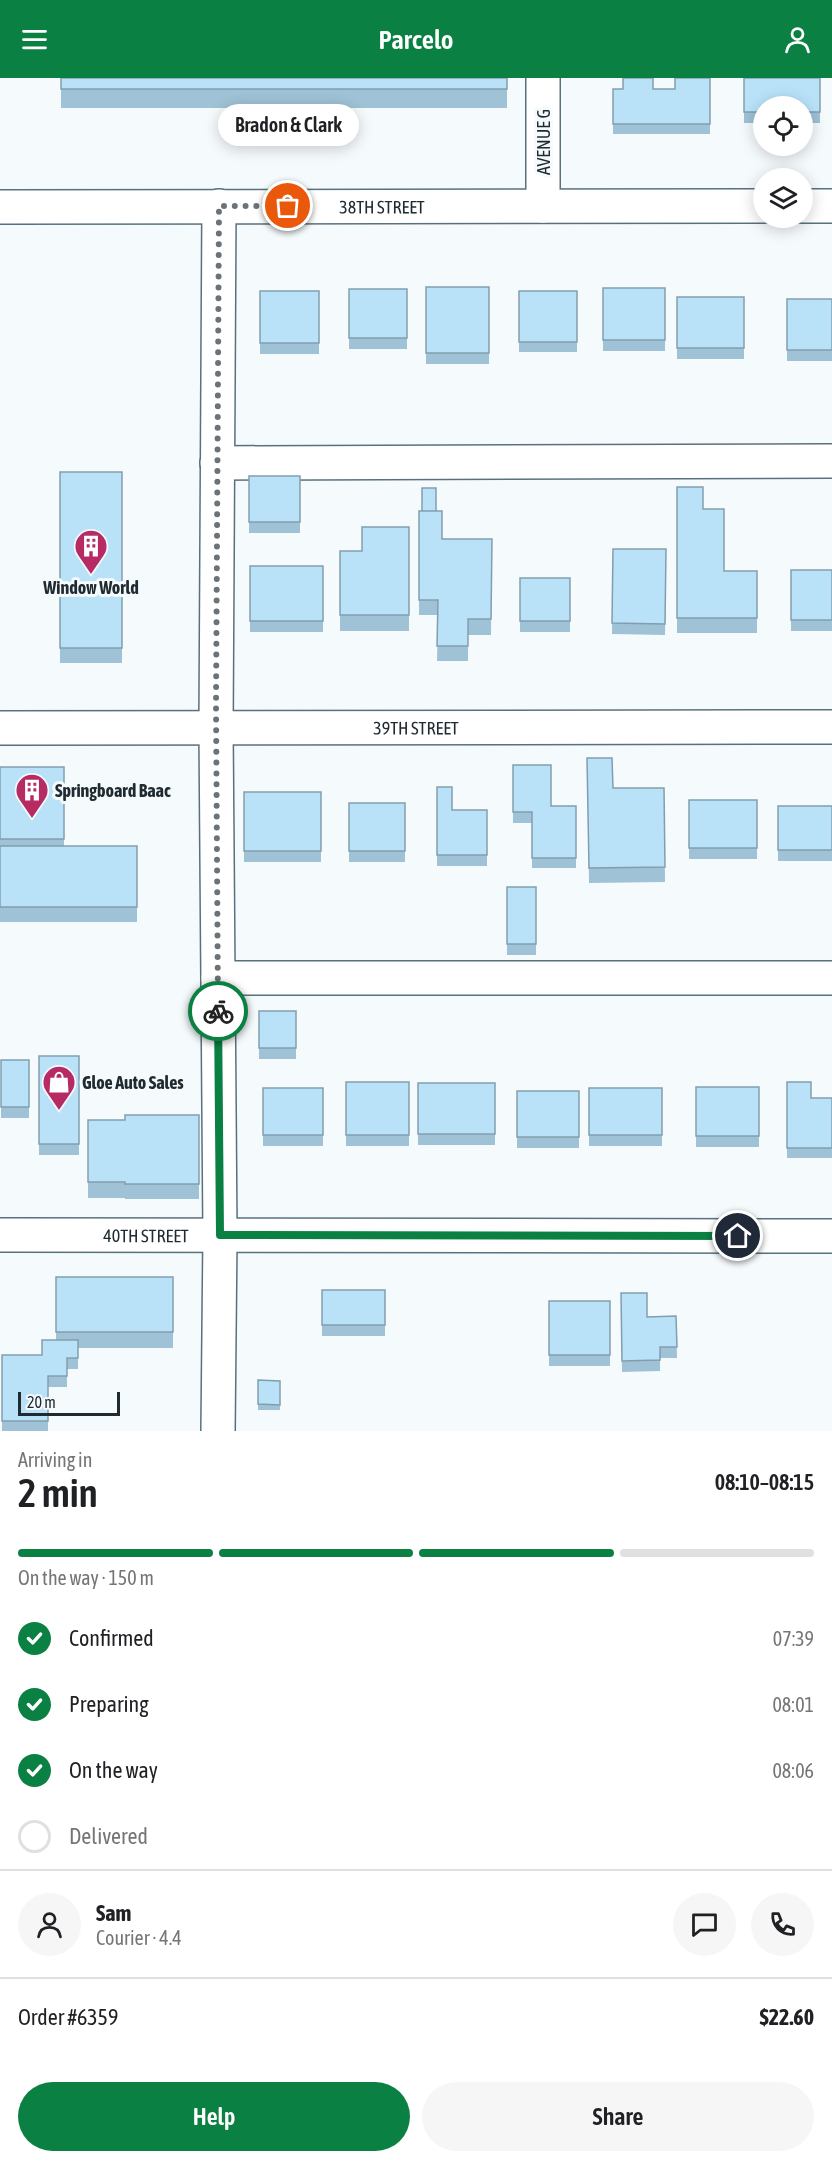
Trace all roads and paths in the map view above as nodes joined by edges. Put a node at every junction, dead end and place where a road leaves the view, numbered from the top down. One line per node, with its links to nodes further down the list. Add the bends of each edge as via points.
1 (543, 78): 3 (street, AVENUE G)
2 (219, 206): 3 (street, 38TH STREET); 7 (street, 38TH STREET); 9 (street)
3 (543, 206): 4 (street, 38TH STREET)
4 (753, 206)
5 (813, 206): 6 (street)
6 (832, 206)
7 (0, 207)
8 (832, 461): 9 (street)
9 (217, 463): 12 (street)
10 (832, 727): 12 (street, 39TH STREET)
11 (0, 728): 12 (street, 39TH STREET)
12 (216, 728): 13 (street)
13 (218, 978): 14 (street); 16 (street)
14 (832, 978)
15 (0, 1235): 16 (street, 40TH STREET)
16 (220, 1235): 17 (street, 40TH STREET); 18 (street)
17 (832, 1236)
18 (218, 1431)

